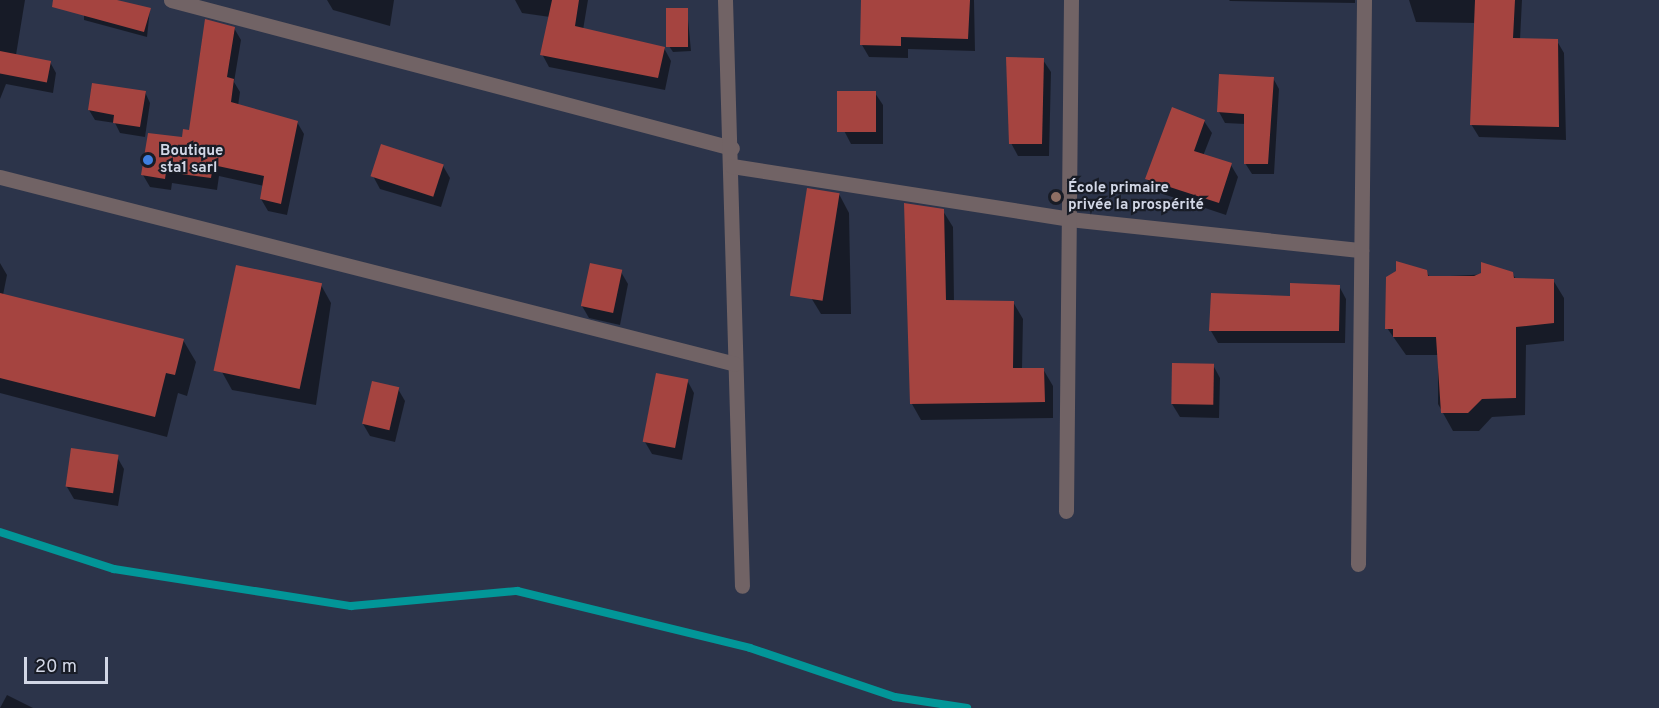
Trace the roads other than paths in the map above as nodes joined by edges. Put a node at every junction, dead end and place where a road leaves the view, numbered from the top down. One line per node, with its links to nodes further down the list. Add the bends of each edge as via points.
1 (171, 0): 5 (street)
2 (725, 0): 5 (street)
3 (1071, 0): 8 (street)
4 (1364, 0): 9 (street)
5 (732, 148): 6 (street)
6 (732, 166): 8 (street); 10 (street)
7 (0, 177): 10 (street)
8 (1069, 219): 9 (street); 11 (street)
9 (1361, 250): 12 (street)
10 (735, 364): 13 (street)
11 (1066, 511)
12 (1358, 564)
13 (742, 586)

